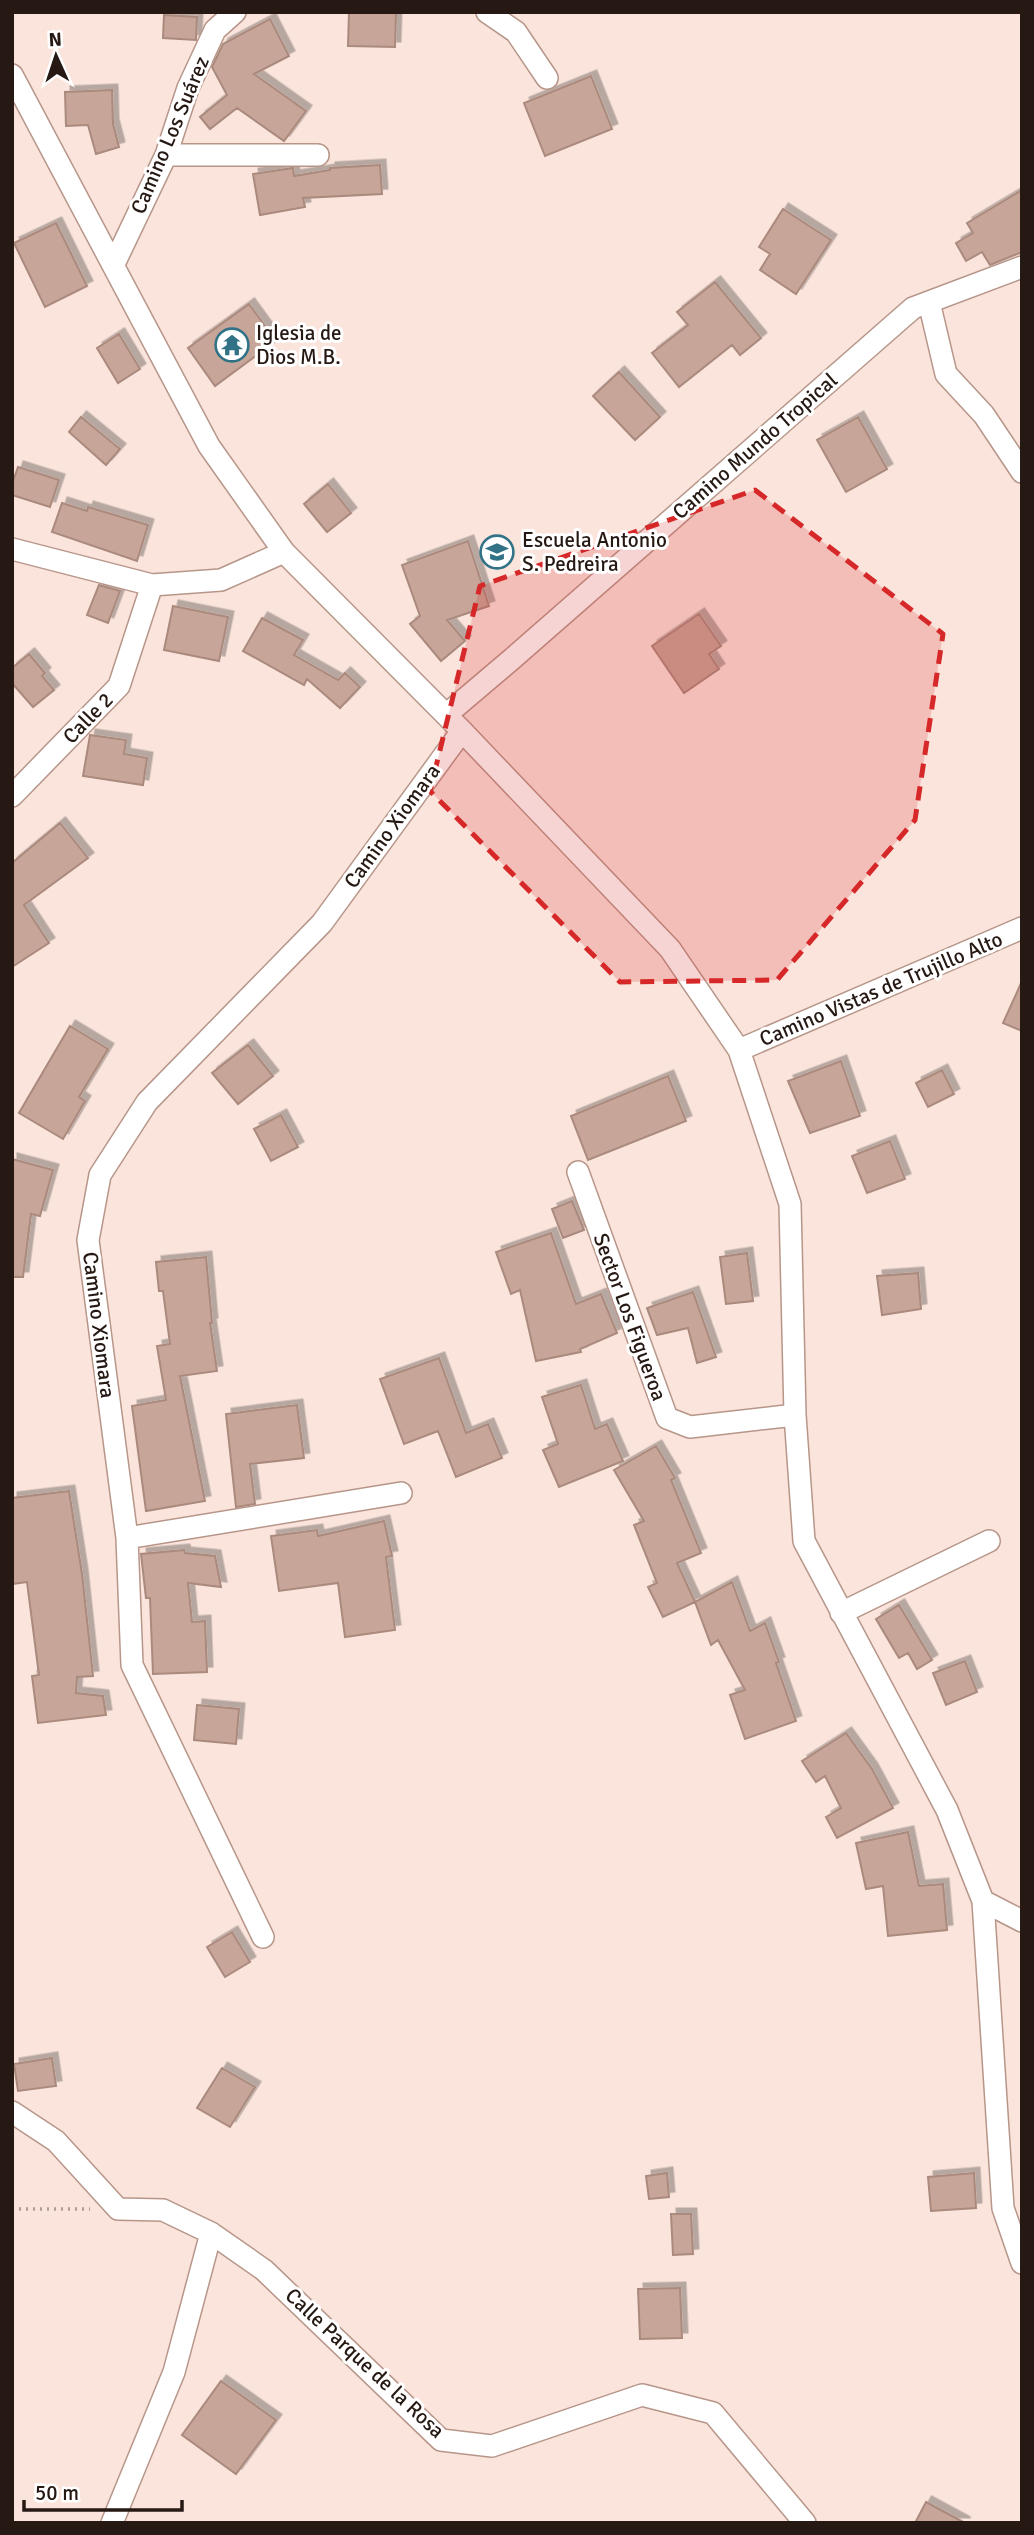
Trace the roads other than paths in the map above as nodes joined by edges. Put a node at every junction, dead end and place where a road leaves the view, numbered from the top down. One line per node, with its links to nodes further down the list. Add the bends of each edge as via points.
1 (236, 12): 5 (street, Camino Los Suárez, via 215,30 188,88)
2 (487, 12): 4 (street, via 516,32)
3 (12, 75): 7 (street)
4 (547, 78)
5 (166, 155): 6 (street); 7 (street, Camino Los Suárez)
6 (318, 155)
7 (114, 264): 12 (street, via 209,446)
8 (1022, 267): 9 (street, Camino Mundo Tropical)
9 (929, 302): 10 (street, via 946,373 984,415); 14 (street, Camino Mundo Tropical, via 913,308)
10 (1022, 472)
11 (12, 549): 13 (street)
12 (284, 552): 13 (street, via 221,580); 14 (street)
13 (152, 585): 16 (street, Calle 2, via 119,686)
14 (446, 715): 15 (street)
15 (463, 730): 18 (street, via 670,949); 22 (street, Camino Xiomara, via 322,922 147,1102 100,1175 88,1240)
16 (12, 796)
17 (1022, 928): 18 (street, Camino Vistas de Trujillo Alto)
18 (740, 1050): 20 (street, via 790,1204)
19 (578, 1172): 20 (street, Sector Los Figueroa, via 667,1418 690,1427)
20 (795, 1415): 24 (street, via 804,1541)
21 (401, 1493): 22 (street)
22 (127, 1538): 27 (street, Camino Xiomara, via 132,1665)
23 (989, 1541): 24 (street)
24 (841, 1613): 25 (street, via 947,1810)
25 (984, 1901): 26 (street); 30 (street, via 1003,2208)
26 (1022, 1921)
27 (263, 1937)
28 (12, 2112): 29 (street, Calle Parque de la Rosa, via 56,2141 118,2209 163,2210)
29 (211, 2233): 31 (street, via 174,2372); 32 (street, Calle Parque de la Rosa, via 264,2270 441,2440 492,2446 642,2395 713,2413)
30 (1022, 2263)
31 (112, 2523)
32 (805, 2523)

